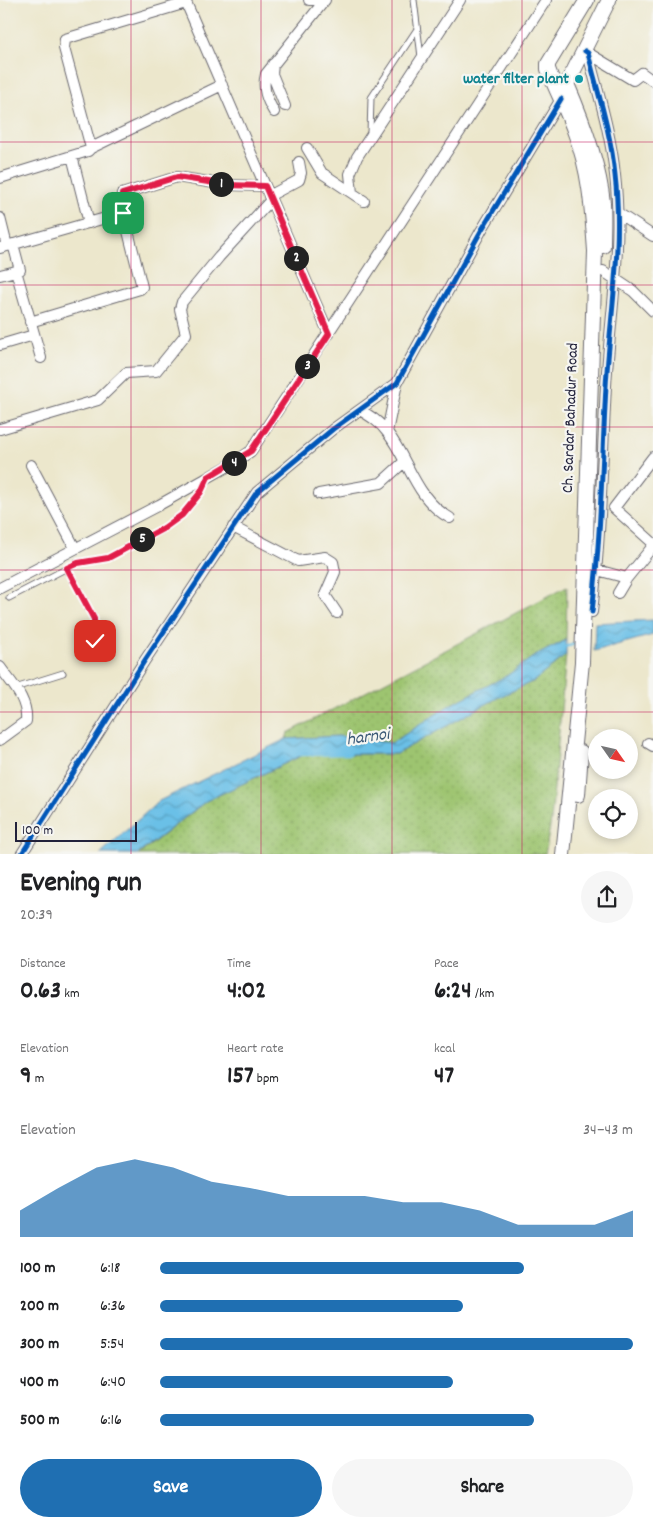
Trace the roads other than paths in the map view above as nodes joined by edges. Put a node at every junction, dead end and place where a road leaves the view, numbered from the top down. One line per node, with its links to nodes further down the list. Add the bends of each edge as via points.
1 (309, 0): 11 (street, via 325,0)
2 (414, 0): 8 (lane)
3 (460, 0): 10 (street)
4 (546, 0): 39 (street)
5 (587, 0): 15 (main road, Ch. Sardar Bahadur Road, via 548,64)
6 (609, 0): 9 (main road)
7 (185, 2): 14 (street); 19 (street, via 65,39 64,48)
8 (417, 29): 10 (lane); 18 (lane, via 371,98)
9 (586, 52): 12 (street, via 633,80 642,73); 13 (main road); 29 (street, via 612,151)
10 (421, 60): 18 (street)
11 (273, 64): 16 (street, via 272,74); 17 (street, via 263,84)
12 (653, 81)
13 (567, 84): 15 (main road); 35 (main road, Ch. Sardar Bahadur Road, via 580,114 598,178)
14 (222, 85): 19 (street); 24 (street)
15 (561, 99): 43 (street, via 481,231); 65 (main road, Ch. Sardar Bahadur Road, via 576,134 593,203)
16 (285, 106)
17 (274, 112)
18 (370, 138): 25 (street, via 350,174)
19 (91, 148): 21 (street)
20 (307, 148): 25 (street, via 322,173)
21 (72, 156): 23 (street); 30 (street)
22 (299, 162): 26 (street, via 301,173 298,180)
23 (0, 178)
24 (265, 186): 26 (street); 28 (street, via 227,185 177,177 122,194)
25 (352, 193): 27 (street)
26 (270, 198): 39 (street); 45 (street, via 182,302 180,309 186,334 156,370 126,374 98,400)
27 (364, 201)
28 (123, 213): 30 (street); 38 (street, via 142,287)
29 (618, 213): 32 (street); 35 (street)
30 (89, 223): 33 (street)
31 (1, 224): 33 (street)
32 (653, 236)
33 (7, 246): 34 (street, via 20,268)
34 (16, 271): 36 (street); 38 (street)
35 (609, 274): 37 (street); 53 (street, via 614,299 606,385); 65 (main road, Ch. Sardar Bahadur Road)
36 (0, 275)
37 (653, 311)
38 (30, 322): 40 (street)
39 (329, 334): 50 (street, via 251,451)
40 (34, 336): 41 (street); 42 (street)
41 (0, 345)
42 (41, 358)
43 (397, 383): 44 (street); 46 (street)
44 (360, 410): 46 (street); 55 (street, via 257,492)
45 (0, 429)
46 (387, 432): 48 (street)
47 (653, 457): 52 (street)
48 (404, 462): 51 (street, via 381,483); 54 (street, via 431,506)
49 (31, 465): 57 (street)
50 (208, 477): 57 (street); 58 (lane, via 192,504 164,528 108,558)
51 (319, 494)
52 (614, 508): 53 (street); 56 (street)
53 (602, 514): 59 (street)
54 (450, 518)
55 (233, 527): 64 (street, via 298,561 325,557 333,562 335,572 325,595); 72 (street)
56 (653, 544): 60 (street)
57 (75, 548): 61 (street)
58 (67, 568): 63 (lane); 66 (lane, via 94,619 93,645)
59 (597, 570): 60 (street); 65 (street)
60 (627, 578): 62 (street)
61 (0, 588)
62 (618, 593)
63 (9, 598)
64 (338, 613)
65 (588, 621): 67 (main road, Ch. Sardar Bahadur Road)
66 (83, 652)
67 (586, 660): 73 (main road, Ch. Sardar Bahadur Road); 74 (main road, Ch. Sardar Bahadur Road, via 576,815)
68 (0, 667): 70 (street)
69 (63, 673): 70 (lane)
70 (15, 688): 71 (street, via 24,702 26,721)
71 (0, 740)
72 (21, 854)
73 (563, 854)
74 (568, 854)

